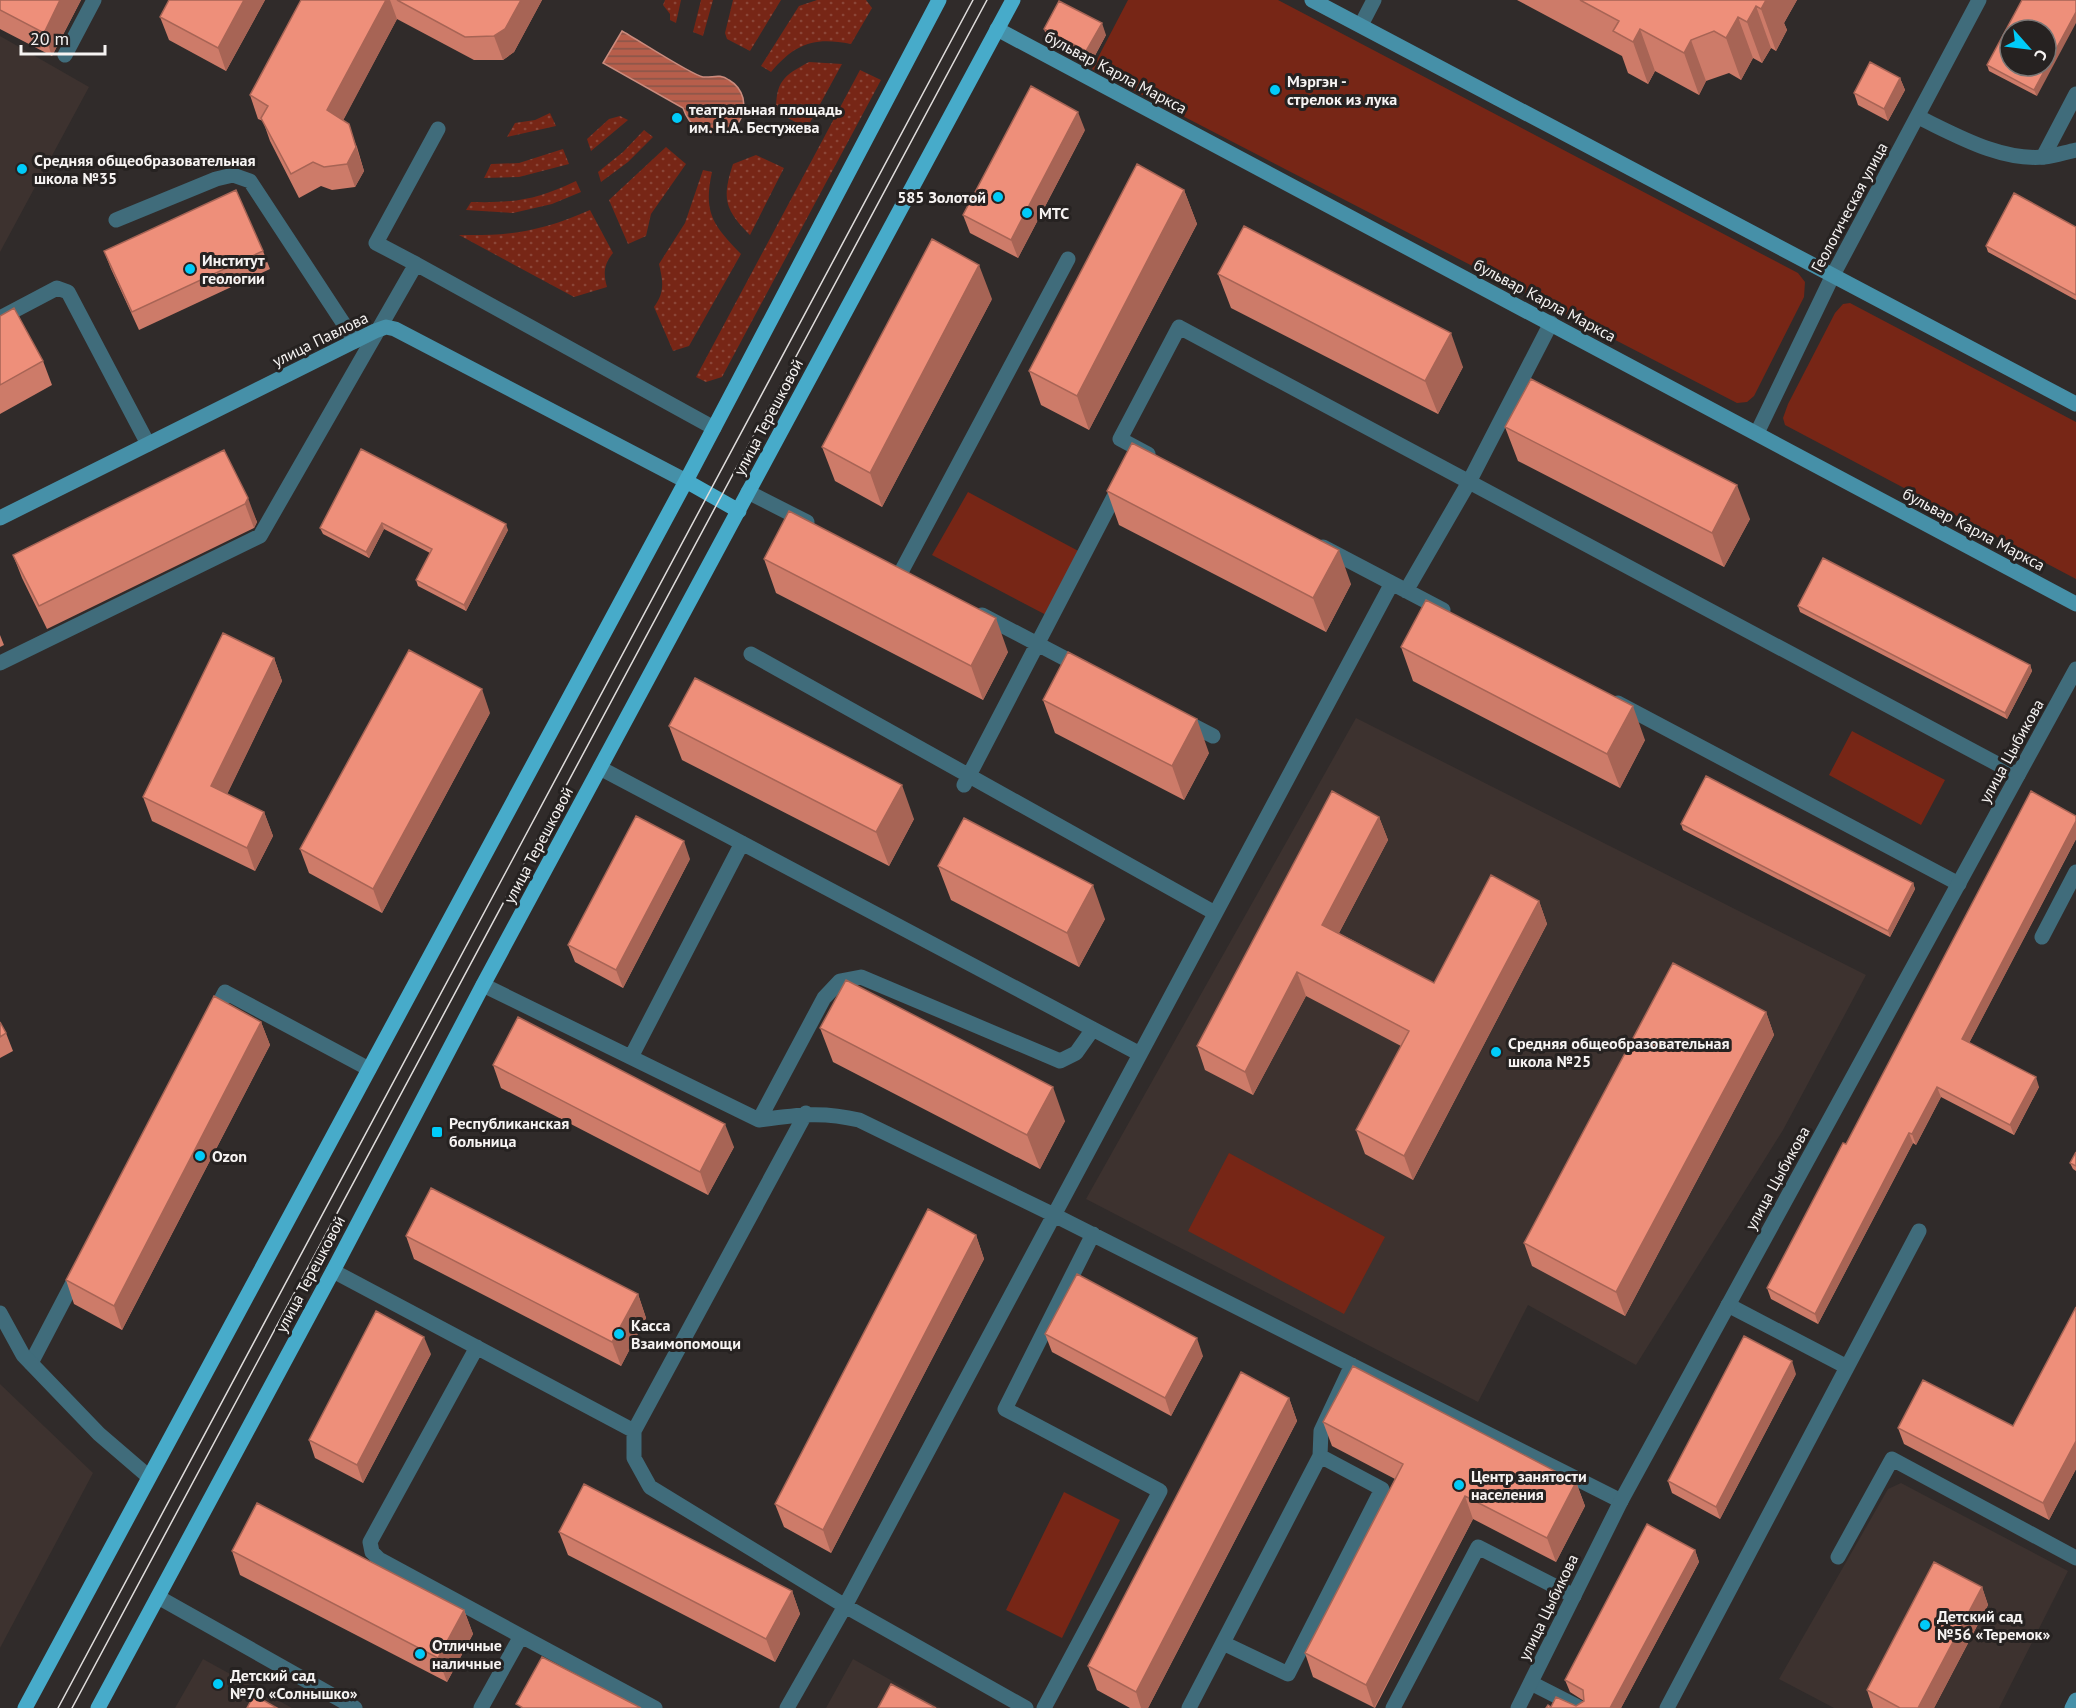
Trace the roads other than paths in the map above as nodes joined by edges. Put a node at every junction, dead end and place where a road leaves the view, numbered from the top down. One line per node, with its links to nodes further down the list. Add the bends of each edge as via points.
1 (94, 0): 9 (street)
2 (939, 0): 24 (main road)
3 (1013, 0): 8 (main road, улица Терешковой)
4 (1312, 0): 7 (street)
5 (1374, 0): 7 (street)
6 (1979, 0): 11 (street, Геологическая улица)
7 (1361, 25): 18 (street)
8 (997, 29): 20 (street, бульвар Карла Маркса); 31 (main road, улица Терешковой)
9 (65, 55)
10 (2076, 94): 14 (street)
11 (1918, 117): 14 (street, via 1976,144 2006,153); 18 (street, Геологическая улица)
12 (438, 129): 17 (street, via 376,243)
13 (2076, 150): 14 (street)
14 (2043, 157)
15 (116, 220): 22 (street, via 216,179 233,175 250,181)
16 (1068, 259): 36 (street)
17 (416, 264): 21 (street); 24 (street)
18 (1833, 275): 23 (street); 25 (street, Геологическая улица)
19 (0, 318): 26 (street, via 57,288 68,292)
20 (1551, 323): 25 (street, бульвар Карла Маркса); 30 (street)
21 (379, 329): 22 (street, улица Павлова); 29 (street, улица Павлова, via 395,329); 44 (street, via 260,536)
22 (355, 341): 26 (street, улица Павлова)
23 (2076, 404)
24 (714, 428): 29 (main road)
25 (1757, 433): 39 (street, бульвар Карла Маркса)
26 (148, 444): 33 (street, улица Павлова)
27 (1160, 460): 30 (street, via 1120,440 1179,327)
28 (1125, 476): 42 (street)
29 (686, 482): 32 (main road); 63 (main road)
30 (1469, 482): 38 (street); 51 (street)
31 (748, 492): 32 (main road, улица Терешковой); 34 (street)
32 (739, 511): 50 (main road, улица Терешковой)
33 (0, 518)
34 (822, 530)
35 (1307, 539): 37 (street)
36 (901, 572)
37 (1392, 583): 38 (street); 56 (street)
38 (1406, 591): 41 (street)
39 (2076, 604)
40 (963, 605): 42 (street)
41 (1458, 618)
42 (1036, 643): 46 (street); 52 (street)
43 (750, 654): 52 (street)
44 (0, 663)
45 (2076, 669): 51 (street, улица Цыбикова)
46 (1099, 676)
47 (1604, 696): 55 (street)
48 (1171, 715): 49 (street)
49 (1212, 736)
50 (600, 768): 53 (street); 58 (main road, улица Терешковой)
51 (2018, 775): 55 (street, улица Цыбикова)
52 (966, 779): 56 (street)
53 (742, 843): 59 (street); 62 (street)
54 (2076, 872): 57 (street)
55 (1959, 884): 71 (street, улица Цыбикова)
56 (1215, 913): 61 (street)
57 (2042, 936)
58 (483, 985): 62 (street); 70 (main road, улица Терешковой)
59 (1093, 1029): 61 (street); 65 (street, via 1076,1053 1060,1060 861,977 840,981 824,998)
60 (203, 1035): 63 (street, via 225,992)
61 (1140, 1054): 66 (street)
62 (631, 1057): 65 (street)
63 (369, 1069): 80 (main road)
64 (806, 1113): 65 (street); 66 (street, via 859,1120); 78 (street)
65 (759, 1120)
66 (1054, 1215): 68 (street); 86 (street)
67 (1919, 1231): 77 (street)
68 (1093, 1234): 76 (street); 98 (street, via 1005,1409 1160,1491)
69 (87, 1257): 75 (street)
70 (333, 1271): 74 (street); 85 (main road, улица Терешковой)
71 (1728, 1305): 77 (street); 81 (street, улица Цыбикова)
72 (0, 1313): 73 (street)
73 (5, 1332): 75 (street)
74 (477, 1347): 78 (street); 87 (street, via 370,1542 372,1552 380,1559)
75 (31, 1363): 80 (street, via 99,1434)
76 (1352, 1365): 79 (street, via 1321,1431); 81 (street)
77 (1847, 1367): 103 (street)
78 (634, 1431): 86 (street, via 634,1458 650,1487)
79 (1320, 1456): 88 (street); 88 (street, via 1383,1489 1288,1674)
80 (149, 1477): 91 (main road)
81 (1621, 1500): 84 (street, улица Цыбикова)
82 (1838, 1557): 83 (street, via 1892,1459)
83 (2076, 1558)
84 (1574, 1596): 89 (street, улица Цыбикова); 100 (street, via 1478,1547)
85 (158, 1597): 92 (main road, улица Терешковой); 93 (street)
86 (845, 1606): 96 (street); 97 (street)
87 (521, 1636): 94 (street); 95 (street)
88 (1223, 1643): 99 (street)
89 (1531, 1683): 101 (street, улица Цыбикова); 102 (street)
90 (2076, 1700): 104 (street)
91 (25, 1708)
92 (98, 1708)
93 (355, 1708)
94 (481, 1708)
95 (655, 1708)
96 (787, 1708)
97 (1026, 1708)
98 (1044, 1708)
99 (1189, 1708)
100 (1393, 1708)
101 (1518, 1708)
102 (1580, 1708)
103 (1667, 1708)
104 (2072, 1708)

